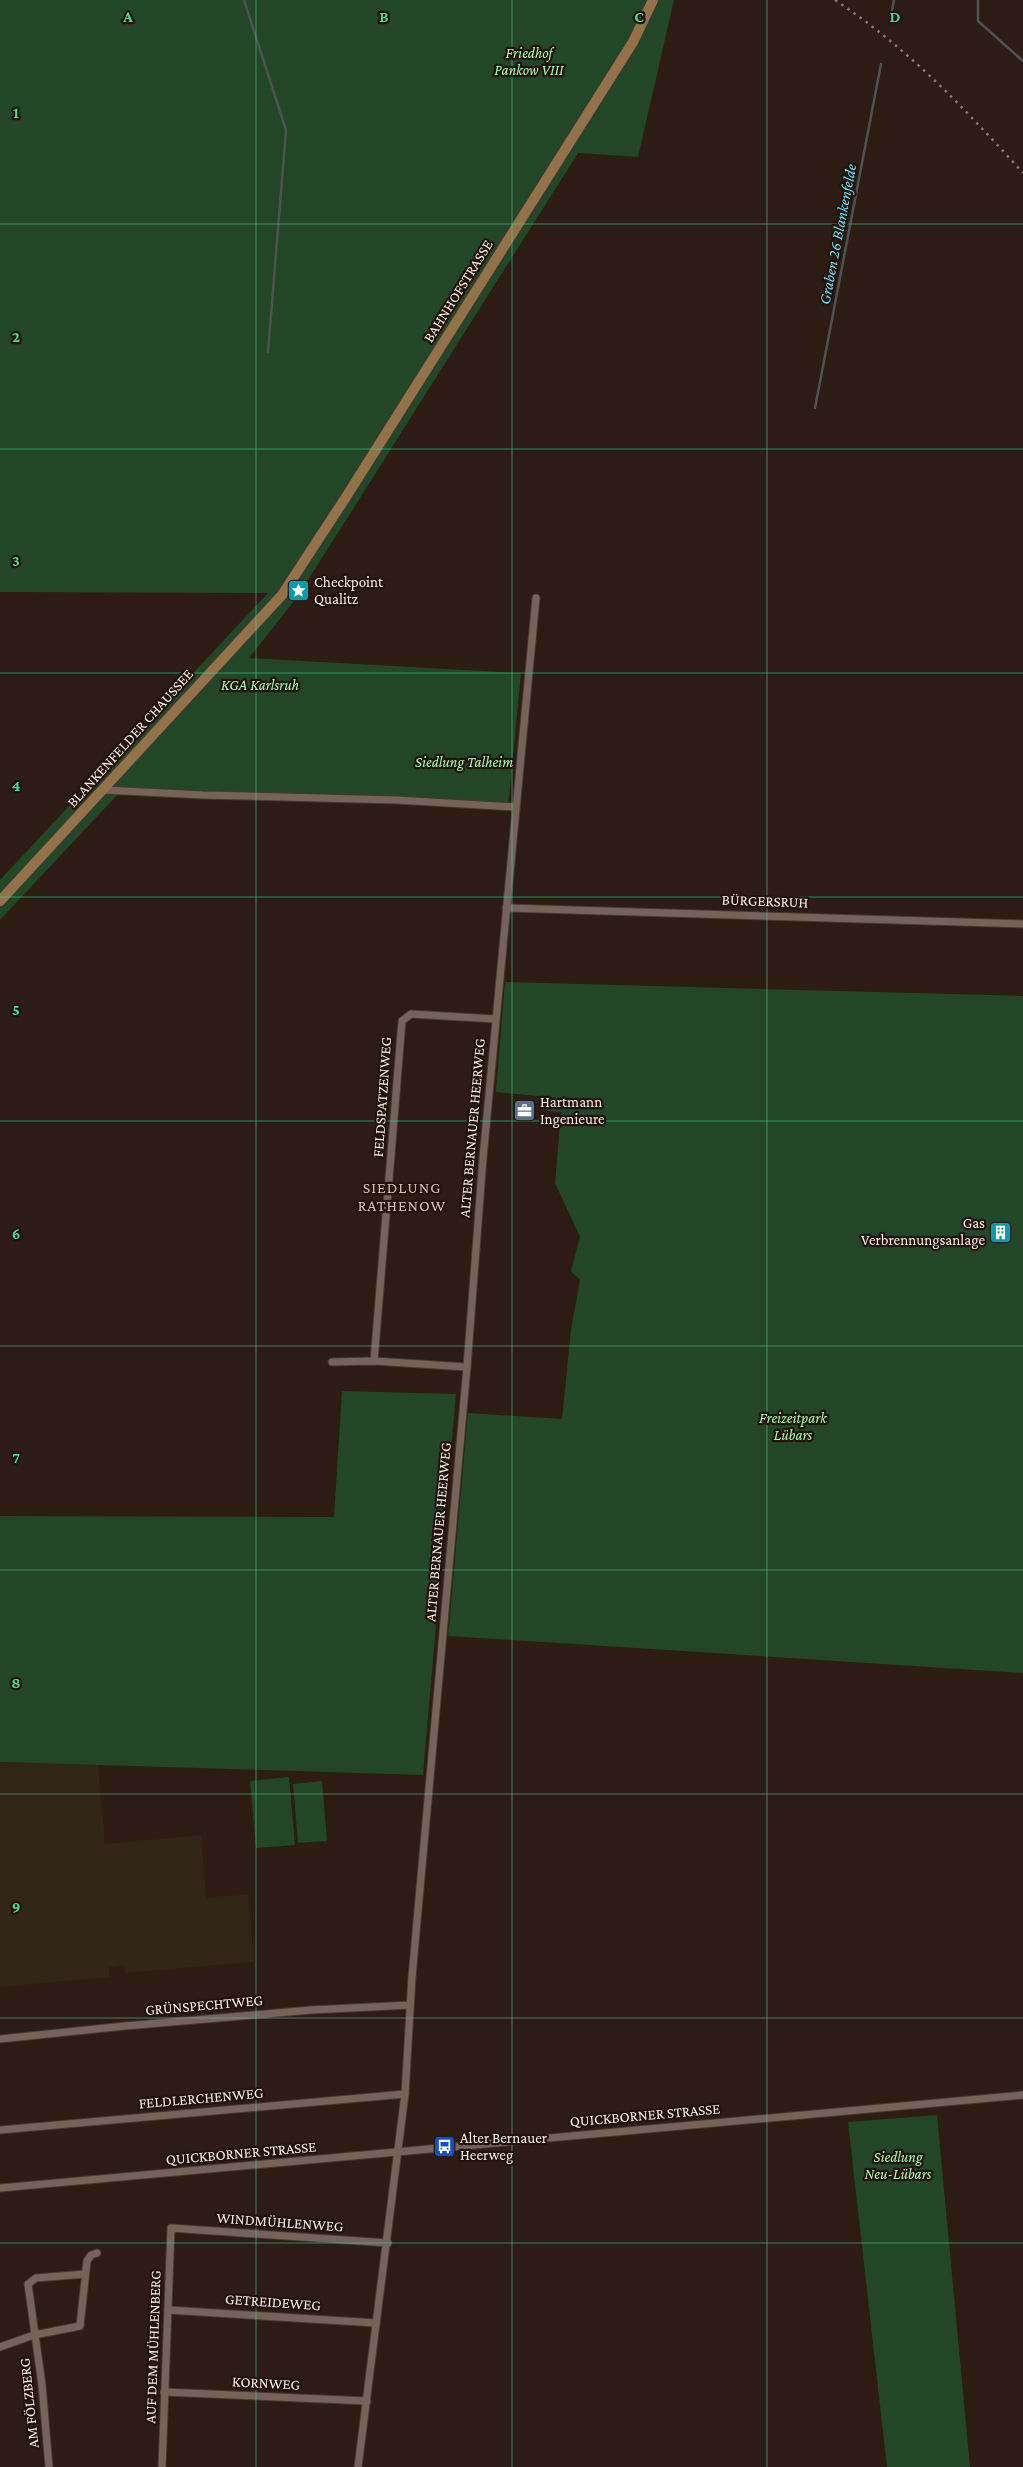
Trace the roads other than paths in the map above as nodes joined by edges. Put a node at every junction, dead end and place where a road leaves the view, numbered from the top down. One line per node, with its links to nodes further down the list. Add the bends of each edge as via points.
1 (653, 0): 2 (street, BAHNHOFSTRASSE, via 633,42)
2 (282, 595): 4 (street, BLANKENFELDER CHAUSSEE)
3 (536, 598): 5 (street, ALTER BERNAUER HEERWEG)
4 (104, 790): 5 (street); 6 (street, BLANKENFELDER CHAUSSEE)
5 (515, 807): 7 (street, ALTER BERNAUER HEERWEG)
6 (0, 900)
7 (506, 908): 8 (street, BÜRGERSRUH); 9 (street, ALTER BERNAUER HEERWEG)
8 (1023, 924)
9 (495, 1019): 11 (street, FELDSPATZENWEG, via 411,1014 402,1020); 12 (street, ALTER BERNAUER HEERWEG)
10 (332, 1362): 11 (street)
11 (374, 1362): 12 (street)
12 (467, 1367): 13 (street, ALTER BERNAUER HEERWEG)
13 (410, 2005): 14 (street, GRÜNSPECHTWEG, via 311,2010); 15 (street, ALTER BERNAUER HEERWEG)
14 (0, 2039)
15 (405, 2094): 17 (street, FELDLERCHENWEG); 18 (street, ALTER BERNAUER HEERWEG)
16 (1023, 2095): 18 (street, QUICKBORNER STRASSE)
17 (0, 2130)
18 (399, 2152): 19 (street, QUICKBORNER STRASSE); 21 (street, ALTER BERNAUER HEERWEG)
19 (0, 2188)
20 (171, 2228): 21 (street, WINDMÜHLENWEG); 24 (street, AUF DEM MÜHLENBERG)
21 (388, 2243): 25 (street, ALTER BERNAUER HEERWEG)
22 (97, 2253): 23 (street, AM FÖLZBERG, via 87,2261)
23 (85, 2274): 26 (street, AM FÖLZBERG, via 80,2326); 26 (street, AM FÖLZBERG, via 31,2280 28,2284)
24 (168, 2310): 25 (street, GETREIDEWEG); 28 (street, AUF DEM MÜHLENBERG)
25 (376, 2323): 29 (street, ALTER BERNAUER HEERWEG)
26 (34, 2335): 27 (street, AM FÖLZBERG); 30 (street, AM FÖLZBERG)
27 (0, 2347)
28 (164, 2392): 29 (street, KORNWEG); 31 (street, AUF DEM MÜHLENBERG)
29 (367, 2401): 32 (street, ALTER BERNAUER HEERWEG)
30 (49, 2467)
31 (162, 2467)
32 (358, 2467)

